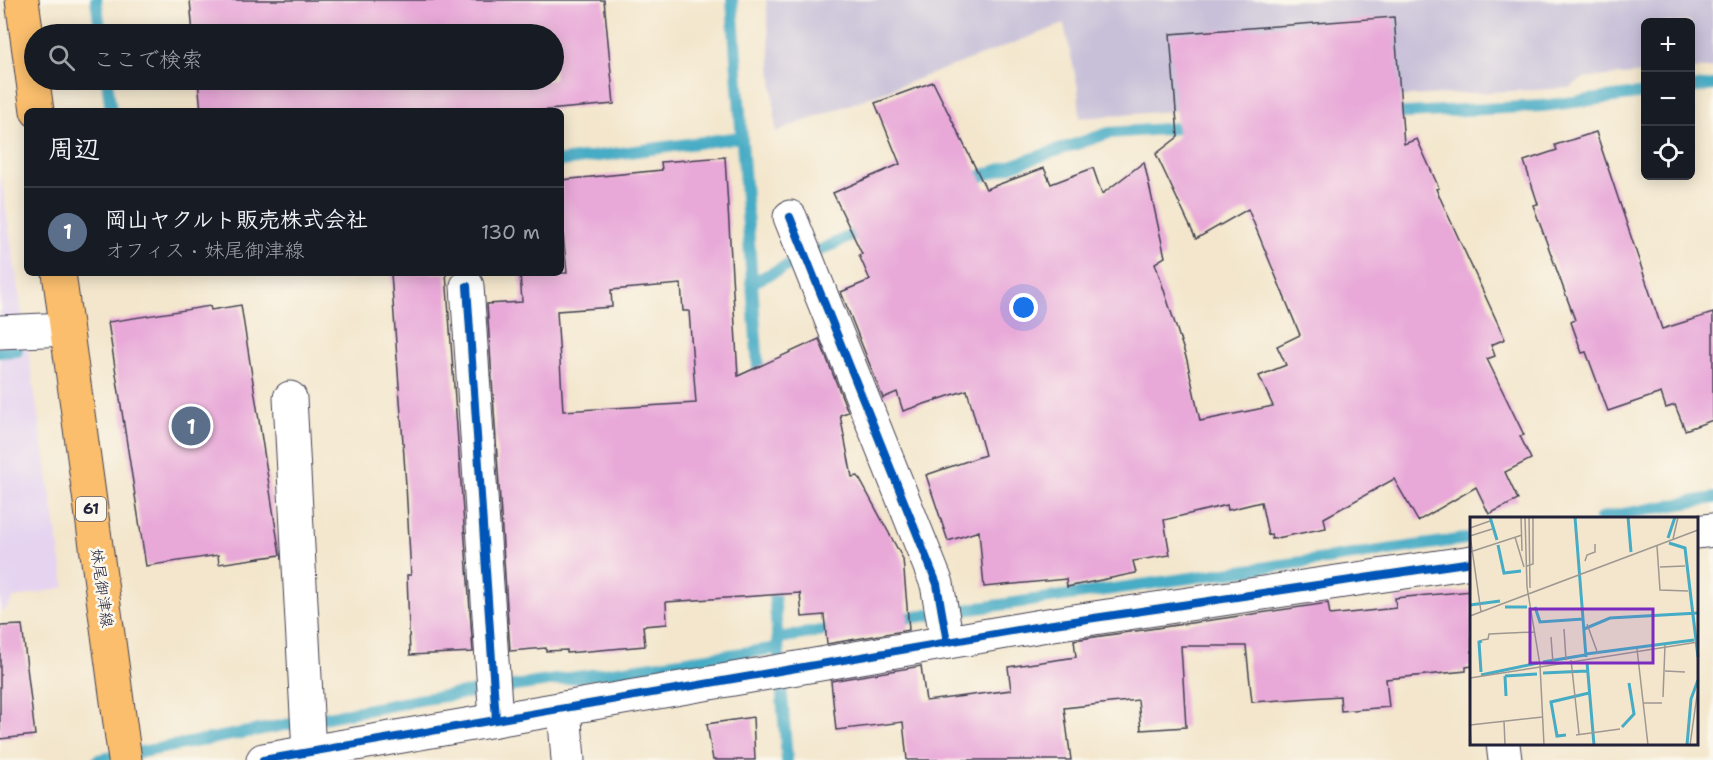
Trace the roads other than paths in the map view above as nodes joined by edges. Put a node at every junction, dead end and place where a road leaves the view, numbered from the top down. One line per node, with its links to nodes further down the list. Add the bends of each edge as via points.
1 (22, 0): 2 (main road)
2 (25, 24)
3 (34, 90): 4 (main road)
4 (37, 108)
5 (790, 217): 14 (street, via 937,584)
6 (59, 276): 8 (main road, 妹尾御津線 / 61)
7 (467, 286): 15 (street)
8 (66, 329): 9 (street); 19 (main road, 妹尾御津線 / 61)
9 (0, 332)
10 (290, 398): 17 (street)
11 (1713, 530): 12 (street)
12 (1698, 532)
13 (1470, 562): 14 (street)
14 (944, 624): 16 (street, via 783,671)
15 (495, 696): 16 (street); 17 (street)
16 (564, 708): 21 (street)
17 (307, 728): 20 (street)
18 (1503, 745): 22 (street)
19 (124, 753)
20 (263, 760)
21 (568, 760)
22 (1505, 760)

